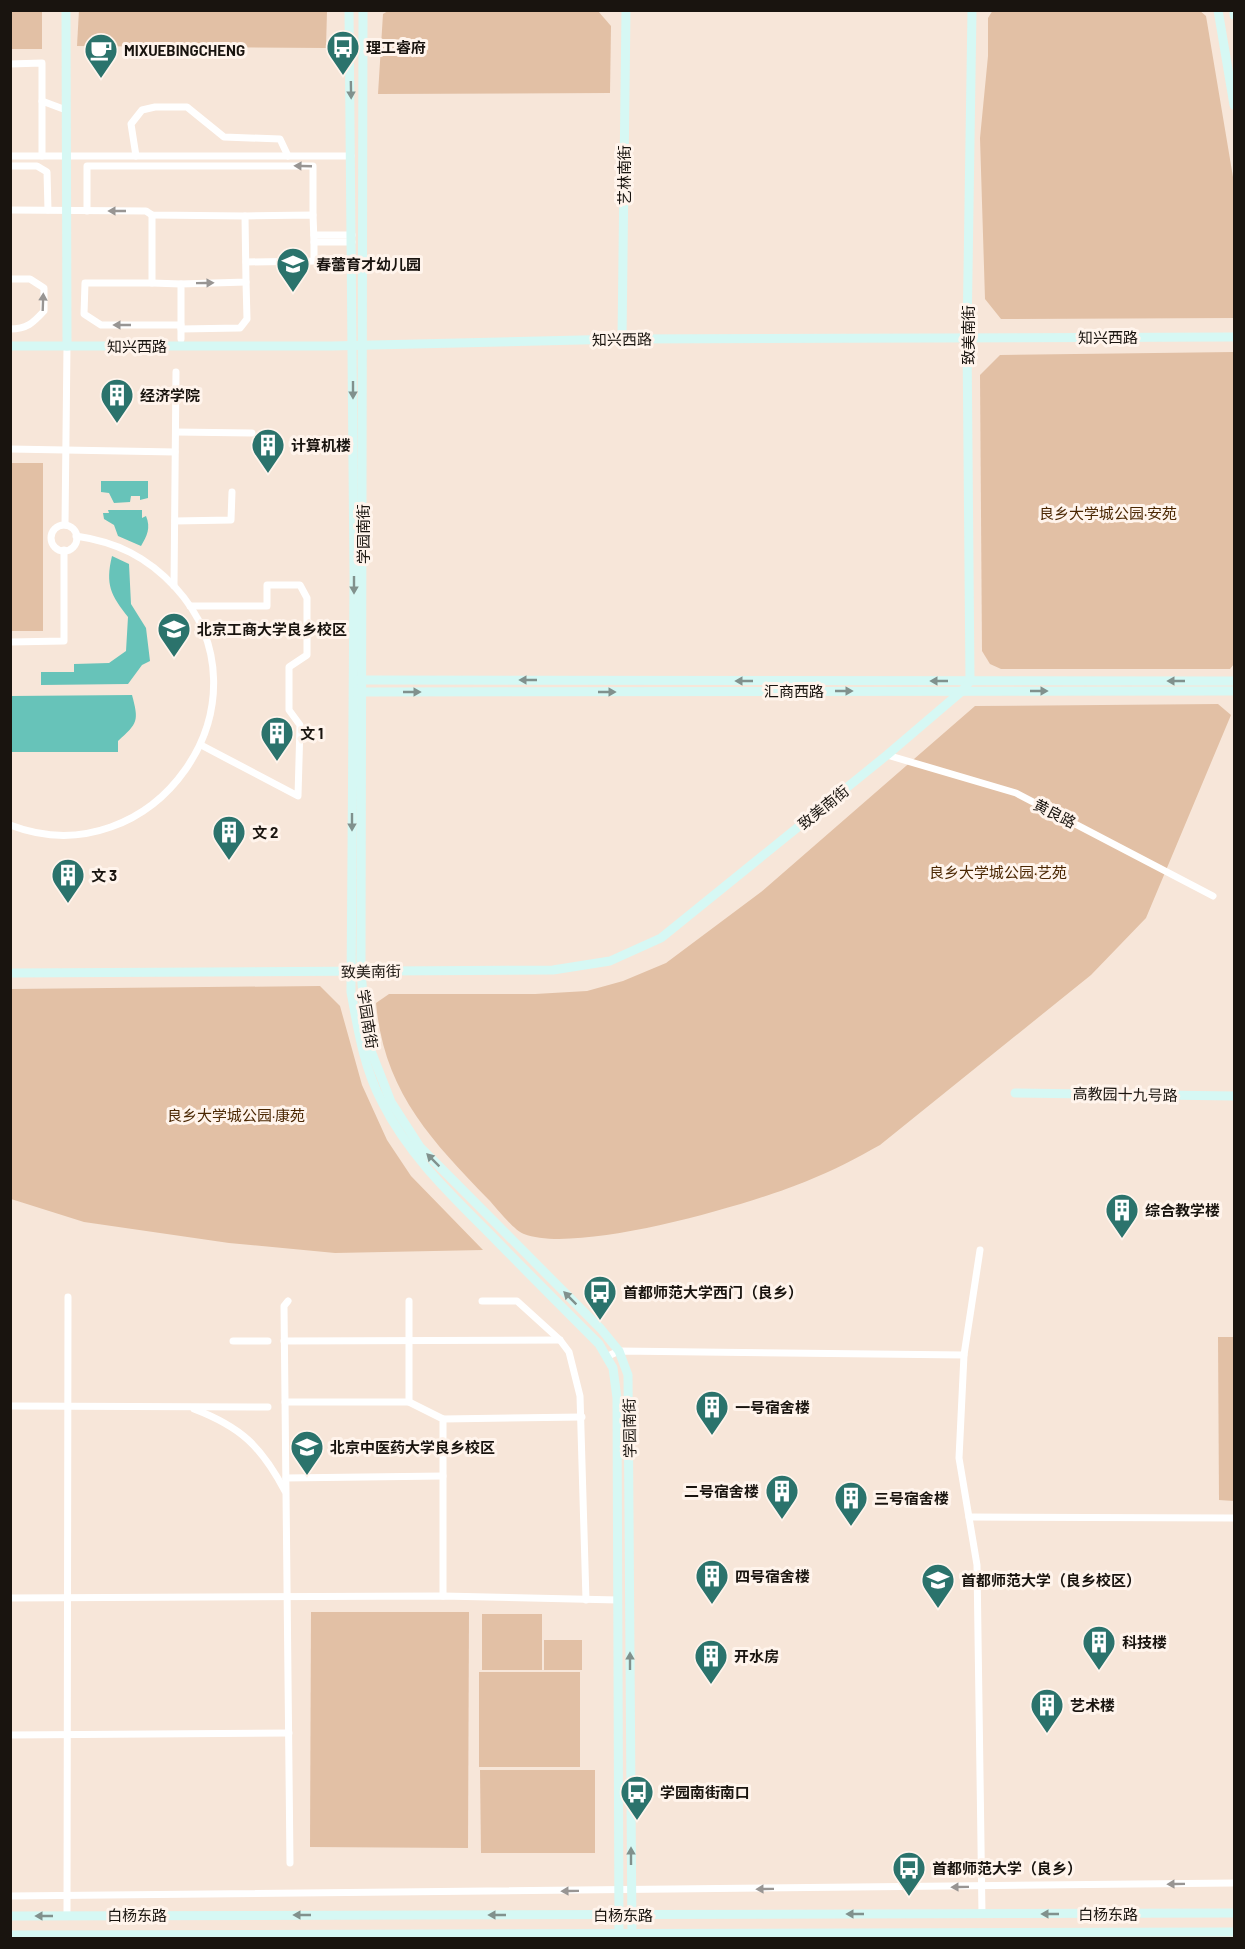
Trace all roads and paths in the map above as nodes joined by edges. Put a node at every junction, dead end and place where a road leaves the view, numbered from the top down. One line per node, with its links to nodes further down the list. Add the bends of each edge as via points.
1 (66, 10): 12 (street)
2 (349, 10): 18 (street, 学园南街, one-way to 18)
3 (363, 10): 42 (street, 学园南街)
4 (626, 10): 39 (street, 艺林南街)
5 (972, 10): 36 (street, 致美南街)
6 (1218, 10): 11 (street)
7 (1234, 10): 8 (street)
8 (1234, 15)
9 (10, 64): 10 (street, via 42,63)
10 (42, 101): 12 (street); 14 (street)
11 (1234, 105)
12 (66, 110): 15 (street)
13 (10, 156): 14 (street)
14 (42, 156): 15 (street)
15 (66, 156): 16 (street); 22 (street)
16 (136, 156): 17 (street); 17 (street, via 131,124 142,110 187,107 224,137 280,139)
17 (288, 156): 18 (street)
18 (351, 156): 28 (street, 学园南街)
19 (10, 166): 21 (street, via 37,166 47,172)
20 (10, 210): 21 (street)
21 (48, 210): 22 (street)
22 (66, 211): 23 (street); 41 (street)
23 (87, 211): 24 (street, one-way to 23, via 146,211); 25 (street, one-way to 23, via 313,166 87,166)
24 (152, 215): 26 (street); 32 (street)
25 (314, 215): 26 (street); 27 (street)
26 (245, 216): 29 (street)
27 (314, 238): 28 (street); 29 (street, via 314,261)
28 (352, 238): 42 (street, 学园南街)
29 (246, 262): 31 (street)
30 (10, 279): 35 (street, one-way to 30, via 33,324 44,311 44,288 39,283)
31 (246, 282): 33 (street, one-way to 31); 34 (street, via 247,319 240,328)
32 (152, 283): 33 (street); 34 (street, one-way to 32, via 100,325 84,314 86,283)
33 (181, 284): 34 (street)
34 (181, 327): 38 (street)
35 (10, 329)
36 (967, 337): 37 (street, 知兴西路); 39 (street, 知兴西路); 58 (street, 致美南街)
37 (1234, 337)
38 (181, 339)
39 (622, 339): 42 (street, 知兴西路)
40 (10, 346): 41 (street, 知兴西路)
41 (67, 346): 42 (street, 知兴西路); 47 (street)
42 (357, 346): 57 (street, 学园南街)
43 (176, 372): 44 (street)
44 (176, 432): 45 (street); 48 (street)
45 (252, 433)
46 (10, 449): 47 (street)
47 (65, 450): 48 (street); 51 (street)
48 (176, 452): 50 (street)
49 (232, 492): 50 (street, via 231,520)
50 (175, 521): 54 (street)
51 (65, 525): 52 (street); 53 (street, via 54,530 51,537 56,548)
52 (76, 536): 53 (street, via 75,544); 54 (street, via 97,539 138,555)
53 (64, 550): 56 (street, via 64,641)
54 (174, 586): 55 (street)
55 (190, 606): 63 (street, via 205,635 213,666 214,691); 63 (street, via 267,606 267,585 300,585 308,598 307,655 289,667 289,710 300,725 298,796)
56 (10, 642)
57 (357, 680): 58 (street, 汇商西路, one-way to 57); 62 (street, 学园南街)
58 (970, 681): 59 (street, 汇商西路, one-way to 58); 60 (street, 致美南街)
59 (1234, 681)
60 (962, 691): 61 (street, 汇商西路, one-way to 61); 62 (street, 汇商西路, one-way to 60); 64 (street, 致美南街)
61 (1234, 691)
62 (357, 692): 67 (street, 学园南街, one-way to 67); 68 (street, 学园南街)
63 (201, 745): 65 (street, via 184,774 155,804 118,825 55,835)
64 (887, 755): 66 (street, 黄良路, via 1016,793); 68 (street, 致美南街, via 661,938 610,961 553,970)
65 (10, 825)
66 (1213, 896)
67 (351, 972): 68 (street, 致美南街); 69 (street, 致美南街); 84 (street, 学园南街, via 363,1055 381,1101 400,1134 446,1191)
68 (361, 972): 82 (street, 学园南街, one-way to 68, via 420,1147 391,1102 371,1051)
69 (10, 973)
70 (1015, 1093): 71 (street, 高教园十九号路)
71 (1234, 1096)
72 (980, 1250): 83 (street)
73 (68, 1297): 88 (street)
74 (288, 1301): 80 (street, via 284,1306)
75 (409, 1301): 81 (street)
76 (482, 1301): 77 (street, via 517,1301)
77 (561, 1340): 81 (street); 91 (street, via 569,1352)
78 (232, 1341): 79 (street)
79 (268, 1341)
80 (284, 1341): 81 (street); 85 (street)
81 (409, 1341): 86 (street)
82 (619, 1351): 83 (street); 84 (street); 109 (street, 学园南街, one-way to 82, via 629,1396 628,1375)
83 (964, 1355): 96 (street, via 959,1458)
84 (608, 1356): 101 (street, 学园南街, via 617,1398)
85 (285, 1402): 86 (street); 94 (street)
86 (409, 1402): 92 (street)
87 (10, 1406): 88 (street)
88 (68, 1406): 89 (street); 104 (street)
89 (188, 1406): 90 (street); 95 (street, via 244,1434 265,1456)
90 (268, 1407)
91 (582, 1417): 92 (street); 100 (street)
92 (443, 1419): 93 (street)
93 (443, 1476): 94 (street); 98 (street)
94 (286, 1478): 95 (street)
95 (286, 1493): 102 (street)
96 (969, 1516): 97 (street); 107 (street, via 977,1565)
97 (1234, 1518)
98 (443, 1596): 99 (street); 100 (street)
99 (10, 1598)
100 (586, 1600): 101 (street)
101 (618, 1600): 108 (street, 学园南街)
102 (289, 1733): 104 (street); 105 (street)
103 (10, 1735): 104 (street)
104 (67, 1735): 111 (street)
105 (290, 1863)
106 (1234, 1883): 107 (street, one-way to 107)
107 (981, 1886): 109 (street, one-way to 109); 113 (street)
108 (618, 1890): 109 (street); 111 (street, one-way to 111); 114 (street, 学园南街)
109 (631, 1890): 115 (street, 学园南街)
110 (10, 1896): 111 (street)
111 (67, 1896): 117 (street)
112 (1234, 1913): 113 (street, 白杨东路, one-way to 113)
113 (982, 1914): 115 (street, 白杨东路, one-way to 115)
114 (619, 1915): 115 (street, 白杨东路); 117 (street, 白杨东路, one-way to 117); 119 (street, 学园南街)
115 (631, 1915): 121 (street, 学园南街)
116 (10, 1916): 117 (street, 白杨东路, one-way to 116)
117 (67, 1916)
118 (1234, 1932): 121 (street, 白杨东路)
119 (619, 1934): 120 (street, 白杨东路); 121 (street, 白杨东路)
120 (10, 1935)
121 (632, 1936)

